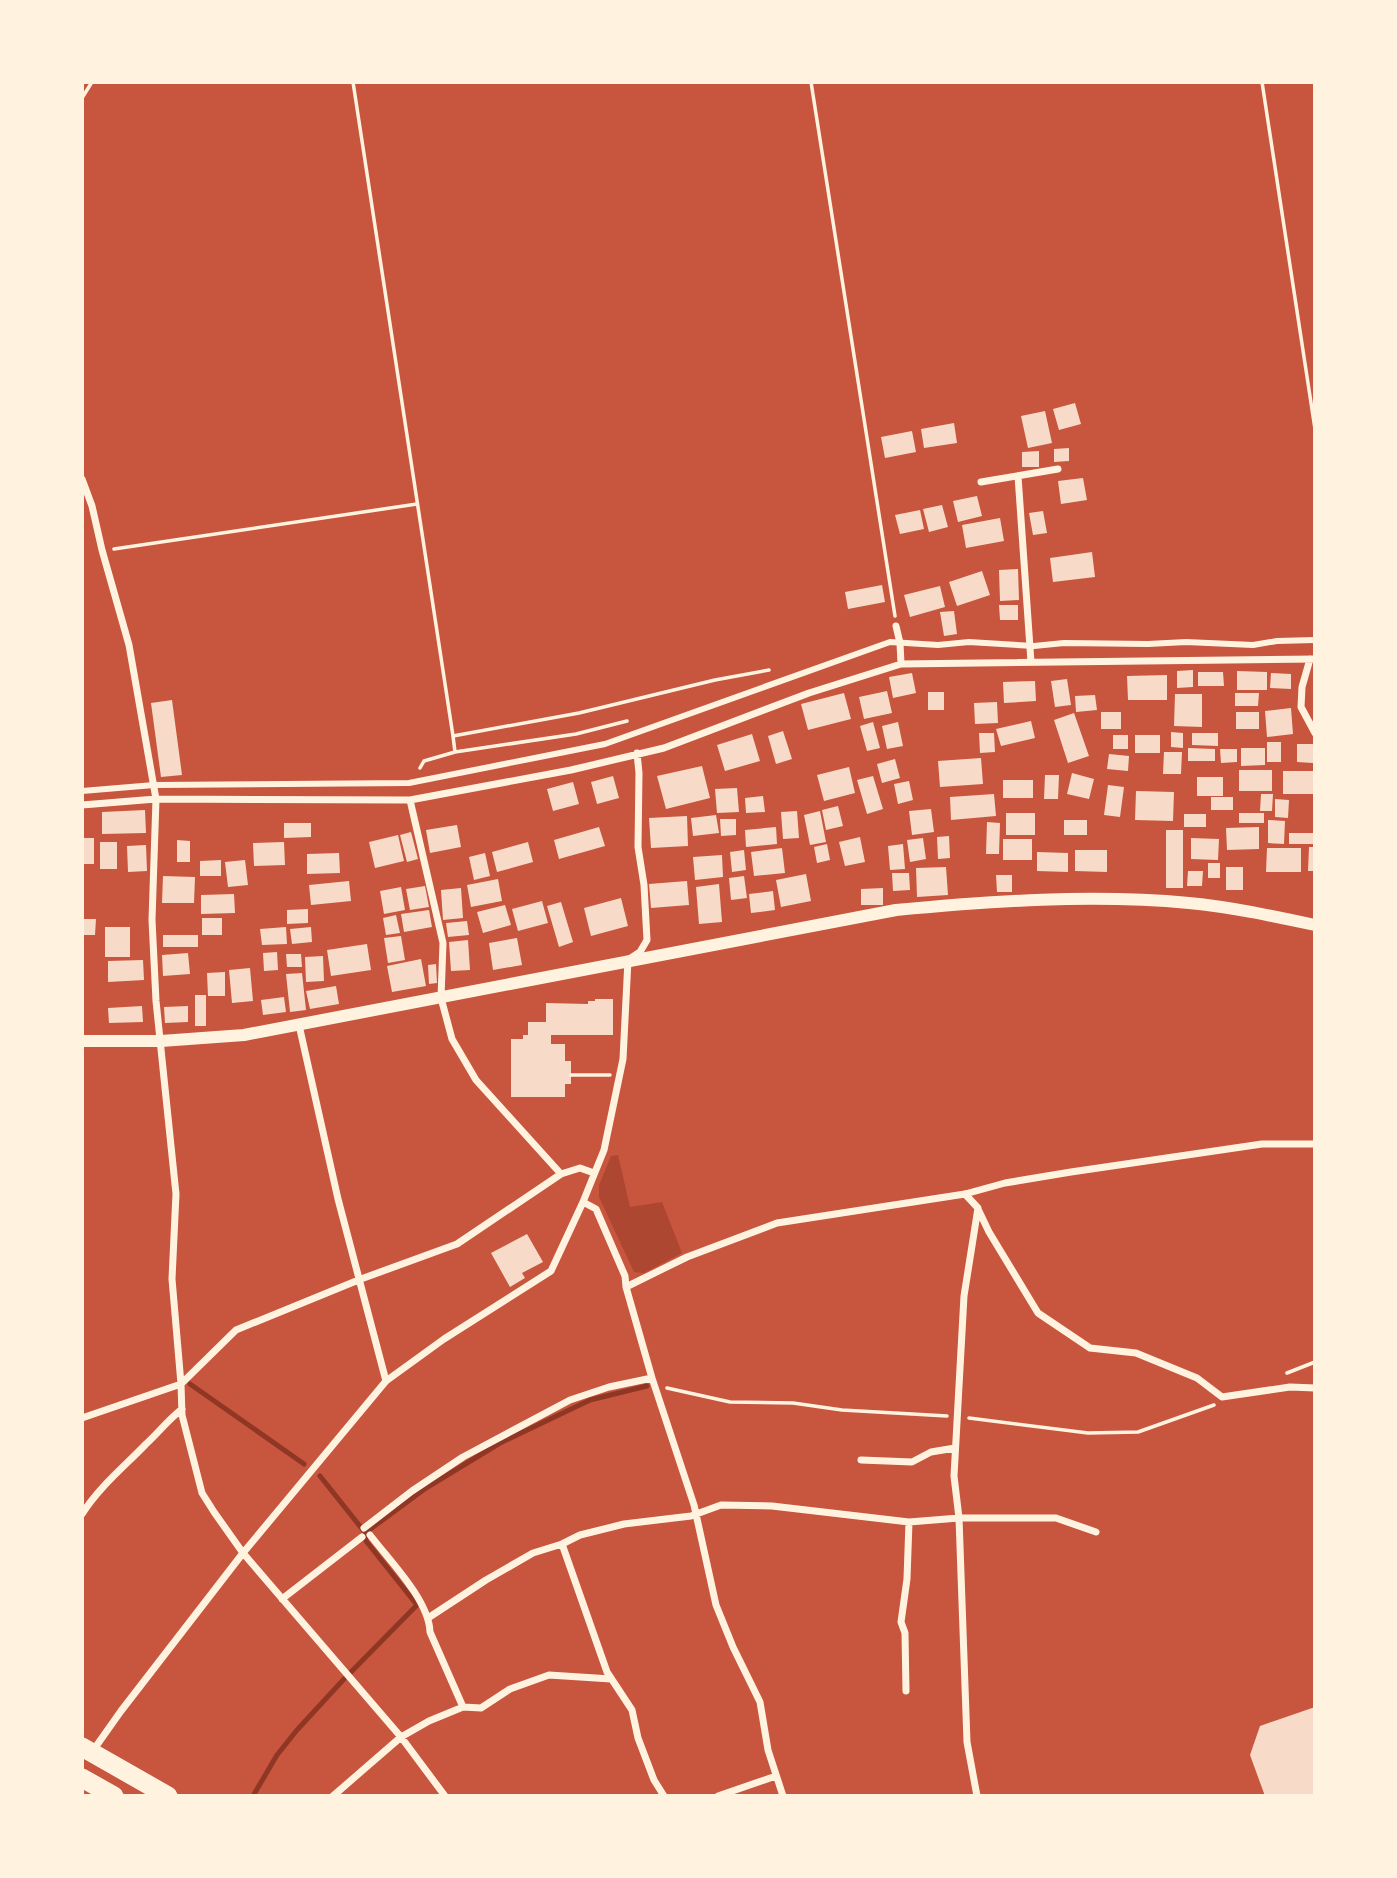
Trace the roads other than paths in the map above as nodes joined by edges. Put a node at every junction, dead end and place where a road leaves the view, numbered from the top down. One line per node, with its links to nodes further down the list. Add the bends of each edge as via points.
1 (1058, 470): 2 (street)
2 (1018, 476): 4 (street); 8 (street)
3 (82, 479): 14 (street, via 129,645)
4 (981, 482)
5 (896, 626): 7 (street)
6 (1315, 640): 8 (street, via 1253,645)
7 (900, 643): 8 (street); 11 (street); 14 (street, via 890,642 605,744 409,783)
8 (1030, 646): 10 (street)
9 (1312, 659): 10 (street); 12 (street, via 1301,707)
10 (1031, 662): 11 (street)
11 (901, 664): 13 (street, via 664,748)
12 (1315, 733)
13 (637, 753): 17 (street); 20 (street, via 638,847 647,940 640,953)
14 (155, 785): 15 (street); 16 (street)
15 (82, 791)
16 (156, 799): 17 (street); 18 (street); 24 (street, via 152,920)
17 (410, 800): 21 (street, via 443,943)
18 (82, 805)
19 (1315, 925): 20 (street, via 1189,903 1037,899 896,911)
20 (628, 960): 21 (street); 26 (street, via 623,1059 604,1150)
21 (441, 998): 22 (street); 27 (street, via 452,1039 476,1080)
22 (299, 1025): 24 (street, via 244,1035); 31 (street)
23 (82, 1041): 24 (street)
24 (161, 1041): 35 (street, via 176,1194 172,1279)
25 (1315, 1144): 28 (street, via 1262,1144 1071,1172)
26 (594, 1173): 27 (street, via 580,1168); 29 (street)
27 (561, 1174): 31 (street, via 457,1244)
28 (965, 1194): 30 (street); 32 (street, via 777,1223 687,1257)
29 (583, 1202): 32 (street, via 596,1209); 33 (street, via 551,1271)
30 (978, 1208): 36 (street, via 1038,1313 1090,1348 1136,1353 1197,1378 1222,1396); 39 (street, via 964,1296)
31 (361, 1279): 33 (street); 35 (street, via 236,1330)
32 (626, 1287): 34 (street)
33 (386, 1381): 48 (street)
34 (653, 1381): 42 (street); 45 (street, via 609,1387 558,1406 463,1457)
35 (181, 1384): 37 (street); 38 (street)
36 (1315, 1388)
37 (182, 1409): 41 (street, via 94,1495); 48 (street, via 202,1493)
38 (82, 1418)
39 (955, 1448): 40 (street, via 931,1452 912,1462); 43 (street)
40 (861, 1460)
41 (82, 1514)
42 (696, 1514): 44 (street, via 722,1505 772,1506); 47 (street, via 624,1524); 56 (street, via 716,1605 760,1702)
43 (959, 1518): 44 (street); 46 (street, via 1056,1518); 65 (street, via 967,1742)
44 (909, 1522): 52 (street, via 901,1622)
45 (364, 1528)
46 (1096, 1532)
47 (562, 1544): 50 (street, via 533,1553); 51 (street)
48 (243, 1553): 49 (street); 55 (street)
49 (282, 1599): 50 (street, via 366,1536 422,1604); 54 (street)
50 (428, 1618): 53 (street)
51 (611, 1679): 53 (street, via 549,1675 510,1689 481,1708); 62 (street, via 632,1710 638,1738)
52 (906, 1691)
53 (463, 1707): 54 (street)
54 (401, 1737): 60 (street); 61 (street)
55 (87, 1750): 59 (highway)
56 (776, 1776): 63 (street); 64 (street)
57 (83, 1781): 58 (highway)
58 (114, 1796)
59 (168, 1796)
60 (333, 1796)
61 (445, 1796)
62 (664, 1796)
63 (718, 1796)
64 (783, 1796)
65 (977, 1796)

